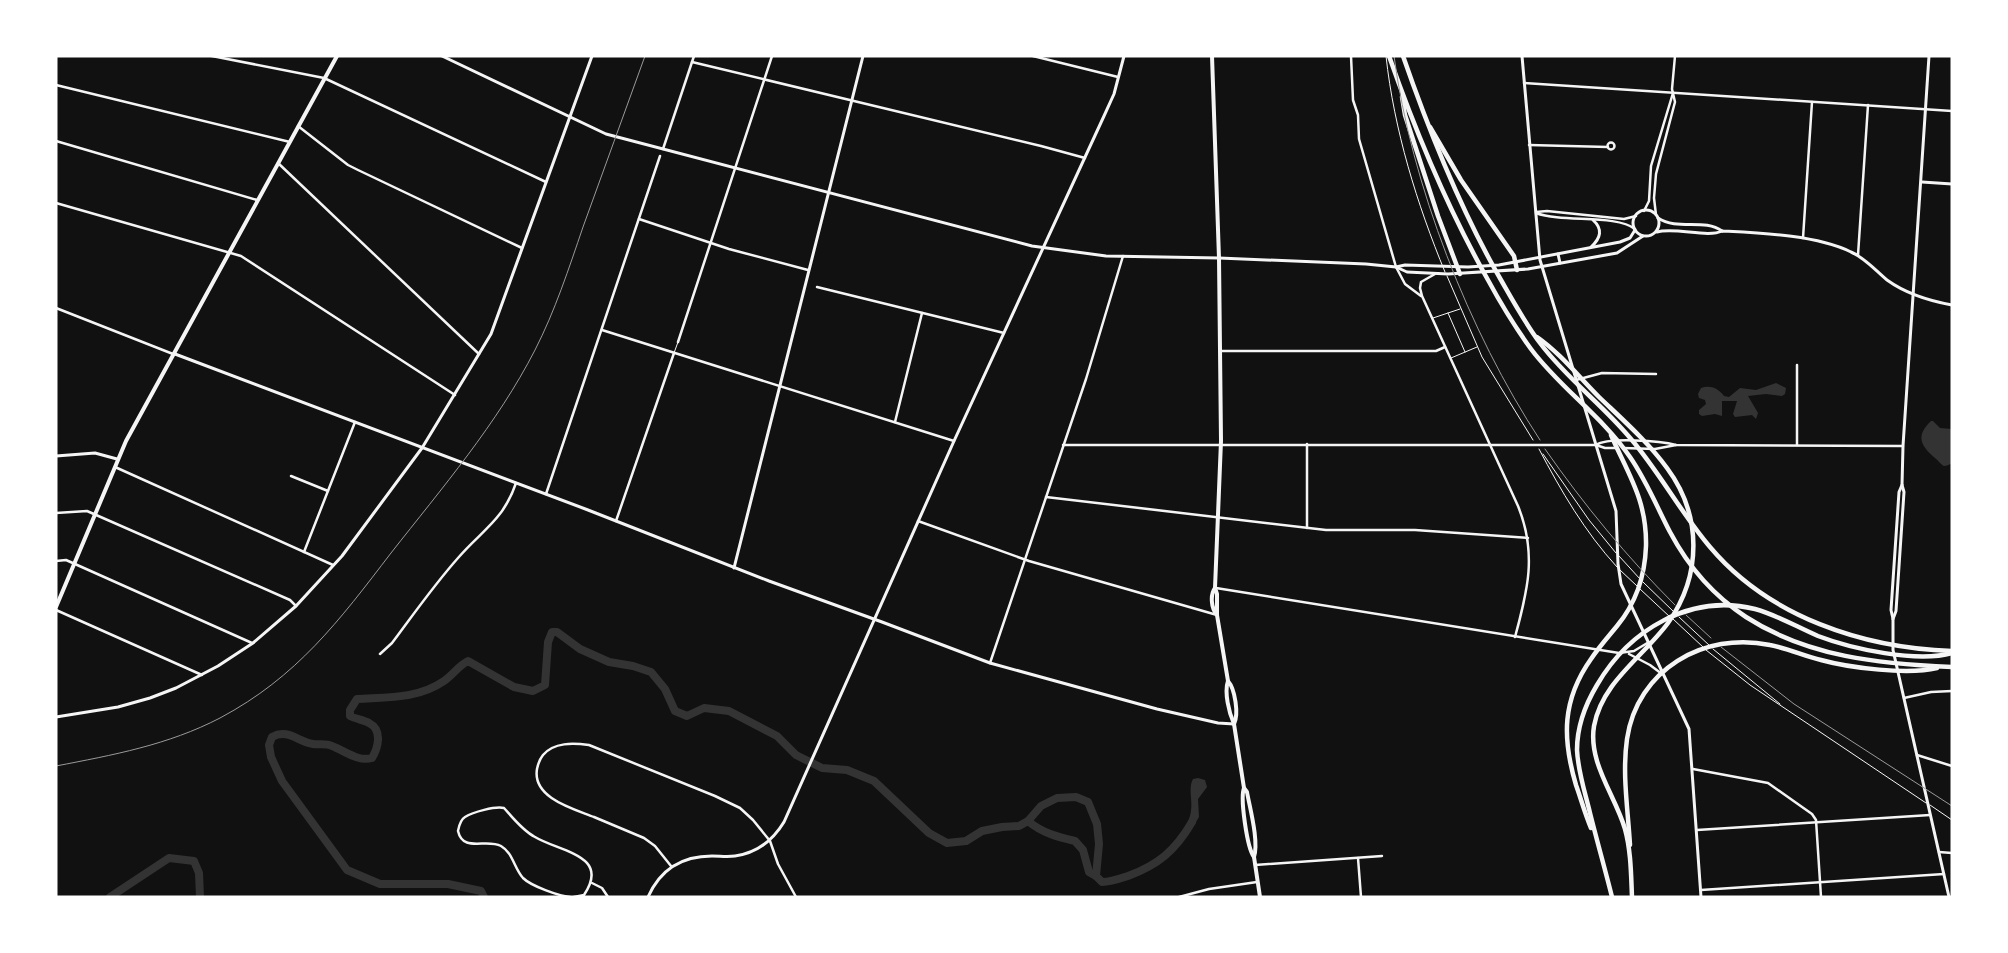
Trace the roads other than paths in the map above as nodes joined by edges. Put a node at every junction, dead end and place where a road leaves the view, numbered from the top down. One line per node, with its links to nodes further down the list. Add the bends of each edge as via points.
1 (212, 56): 19 (street)
2 (337, 56): 19 (main road)
3 (442, 56): 30 (main road)
4 (592, 56): 30 (main road)
5 (694, 56): 17 (street)
6 (772, 56): 20 (street)
7 (863, 56): 25 (main road)
8 (1033, 56): 18 (street)
9 (1124, 56): 18 (main road)
10 (1212, 56): 69 (main road)
11 (1351, 56): 72 (street, via 1353,99 1360,139)
12 (1388, 56): 23 (highway); 83 (lane, via 1393,101 1406,154 1435,246)
13 (1403, 56): 31 (highway)
14 (1522, 56): 21 (main road)
15 (1675, 56): 24 (street)
16 (1929, 56): 28 (main road)
17 (692, 62): 20 (street); 37 (street)
18 (1118, 77): 39 (main road)
19 (324, 78): 32 (main road); 42 (street)
20 (766, 80): 25 (street); 41 (street)
21 (1524, 83): 24 (street); 35 (main road)
22 (56, 85): 34 (street)
23 (1402, 93): 73 (highway, via 1405,115); 106 (highway, via 1457,221 1508,315 1544,365)
24 (1673, 93): 26 (street); 48 (street, via 1651,166 1649,201); 51 (street, via 1676,99 1673,115 1655,181)
25 (852, 101): 39 (street); 45 (main road)
26 (1812, 102): 27 (street); 60 (street)
27 (1868, 105): 28 (street); 68 (street)
28 (1925, 109): 29 (street); 43 (main road)
29 (1952, 111)
30 (570, 117): 37 (main road, via 606,134); 42 (main road)
31 (1427, 125): 70 (highway); 89 (highway, via 1476,234)
32 (298, 126): 34 (main road); 64 (street, via 353,167)
33 (56, 141): 46 (street)
34 (290, 142): 40 (main road)
35 (1529, 145): 36 (street); 49 (main road)
36 (1608, 147)
37 (663, 148): 41 (main road)
38 (660, 156): 52 (street)
39 (1085, 158): 62 (main road)
40 (278, 163): 46 (main road); 97 (street)
41 (736, 168): 45 (main road); 61 (street)
42 (546, 182): 64 (main road)
43 (1922, 182): 44 (main road); 79 (main road)
44 (1952, 184)
45 (828, 192): 62 (main road); 74 (main road)
46 (257, 200): 65 (main road)
47 (56, 203): 65 (street)
48 (1644, 210): 50 (main road); 51 (main road)
49 (1535, 213): 50 (street, via 1543,211 1624,219); 53 (street); 101 (main road, via 1541,268)
50 (1636, 216): 55 (main road, via 1633,222)
51 (1657, 216): 54 (main road, via 1674,225); 57 (main road)
52 (639, 219): 61 (street); 87 (street)
53 (1592, 220): 55 (street, via 1625,223); 63 (main road, via 1600,234)
54 (1696, 225): 56 (main road); 58 (main road)
55 (1635, 230): 59 (main road); 63 (main road, via 1626,240)
56 (1722, 231): 58 (main road); 60 (main road)
57 (1657, 232): 58 (main road); 59 (main road)
58 (1695, 232)
59 (1643, 236): 71 (main road, via 1618,253)
60 (1803, 238): 68 (main road)
61 (711, 243): 74 (street); 90 (street)
62 (1043, 247): 67 (main road); 88 (main road)
63 (1589, 248): 66 (main road)
64 (522, 249): 97 (main road, via 491,334)
65 (229, 252): 96 (main road); 103 (street, via 243,257)
66 (1558, 254): 70 (main road); 71 (main road)
67 (1123, 256): 69 (main road); 111 (street)
68 (1858, 256): 79 (main road, via 1888,280)
69 (1219, 258): 72 (main road); 93 (main road)
70 (1516, 262): 73 (main road); 75 (highway)
71 (1560, 263): 75 (main road)
72 (1396, 267): 73 (main road); 76 (main road, via 1407,272); 80 (street, via 1405,284)
73 (1458, 267): 77 (highway)
74 (808, 270): 102 (main road)
75 (1517, 270): 77 (main road)
76 (1431, 274): 77 (main road); 80 (street, via 1420,283)
77 (1460, 274)
78 (817, 287): 84 (street)
79 (1914, 294): 81 (main road); 116 (main road)
80 (1422, 297): 86 (street)
81 (1952, 305)
82 (56, 308): 96 (street)
83 (1460, 309): 85 (lane); 92 (lane)
84 (922, 313): 88 (street); 105 (street)
85 (1448, 314): 86 (lane); 94 (lane)
86 (1433, 318): 91 (street)
87 (602, 330): 95 (street); 124 (street)
88 (1004, 333): 108 (main road)
89 (1534, 334): 147 (highway, via 1558,365 1624,431 1702,537 1726,564 1758,591 1803,616 1857,636 1910,649); 171 (highway, via 1660,459 1682,494 1693,529 1693,560 1680,601 1661,631 1607,692 1595,721 1596,757 1621,818)
90 (678, 342): 95 (lane)
91 (1445, 347): 93 (street, via 1436,351); 98 (street)
92 (1477, 347): 94 (lane); 107 (lane)
93 (1221, 350): 112 (main road)
94 (1465, 352): 98 (lane)
95 (674, 353): 102 (street); 129 (street)
96 (175, 354): 104 (main road); 119 (main road)
97 (479, 354): 103 (main road)
98 (1450, 358): 113 (street)
99 (1797, 365): 115 (street)
100 (1656, 374): 101 (street, via 1602,373)
101 (1576, 380): 114 (main road)
102 (779, 387): 105 (street); 138 (main road)
103 (455, 395): 117 (main road)
104 (355, 422): 117 (main road); 123 (street)
105 (894, 422): 108 (street)
106 (1610, 431): 152 (highway, via 1643,479 1680,550 1725,601 1746,617 1800,644); 167 (highway, via 1634,483 1643,511 1646,543 1643,572 1634,599 1623,619 1586,665 1573,692 1566,728 1572,772)
107 (1533, 440)
108 (954, 441): 130 (main road)
109 (1307, 444): 112 (street); 113 (street); 131 (street)
110 (1676, 444): 114 (street, via 1655,449); 114 (street, via 1604,441); 115 (street)
111 (1063, 445): 112 (street); 125 (street)
112 (1221, 445): 128 (main road)
113 (1490, 445): 114 (street); 132 (street, via 1518,506)
114 (1596, 445): 145 (main road, via 1616,511 1621,584)
115 (1797, 445): 116 (street)
116 (1904, 446): 156 (main road, via 1893,619 1893,650)
117 (422, 448): 122 (main road); 137 (main road)
118 (56, 456): 119 (main road, via 96,454)
119 (117, 459): 120 (main road)
120 (113, 467): 127 (main road); 133 (street)
121 (291, 476): 123 (street)
122 (516, 483): 124 (main road); 149 (street, via 493,524 460,556 392,644)
123 (328, 491): 133 (street)
124 (546, 494): 129 (main road)
125 (1046, 497): 128 (street); 134 (street)
126 (56, 512): 127 (street, via 82,510)
127 (94, 514): 136 (main road); 140 (street, via 290,600)
128 (1218, 516): 131 (street); 139 (main road)
129 (616, 521): 138 (main road)
130 (918, 521): 134 (street); 143 (main road)
131 (1307, 528): 132 (street, via 1415,530)
132 (1528, 538): 144 (street, via 1528,581)
133 (304, 552): 137 (street)
134 (1025, 560): 142 (street); 150 (street)
135 (56, 561): 136 (street, via 66,560)
136 (74, 564): 141 (main road); 146 (street)
137 (334, 566): 140 (main road)
138 (734, 568): 143 (main road)
139 (1215, 588): 142 (main road, via 1212,594); 144 (street)
140 (296, 606): 146 (main road)
141 (56, 608): 153 (street)
142 (1217, 615): 159 (main road, via 1228,681 1232,687)
143 (875, 619): 150 (main road); 168 (main road, via 784,822)
144 (1515, 637): 148 (street)
145 (1649, 642): 148 (street); 154 (main road)
146 (253, 643): 153 (main road)
147 (1952, 652): 167 (highway, via 1938,656 1877,652 1845,645 1748,608 1711,607 1677,614 1654,625 1616,658 1599,681 1580,728 1577,748 1580,771)
148 (1627, 653): 154 (street)
149 (380, 654)
150 (990, 663): 159 (main road, via 1157,708)
151 (1952, 667): 152 (highway)
152 (1914, 668): 171 (highway, via 1844,666 1756,642 1726,642 1677,660 1663,670 1647,689 1632,719 1627,740 1626,778)
153 (202, 675): 158 (main road, via 176,688 118,707)
154 (1666, 677): 162 (main road, via 1689,727)
155 (1952, 691): 156 (street)
156 (1904, 698): 160 (main road)
157 (1784, 707): 157 (lane, via 1719,654 1627,566 1580,508 1539,449 1579,517 1626,576 1720,662); 164 (lane)
158 (56, 716)
159 (1234, 724): 174 (main road, via 1256,851)
160 (1916, 755): 161 (street); 163 (main road)
161 (1952, 766)
162 (1693, 769): 165 (street, via 1768,783 1812,814); 166 (main road)
163 (1930, 815): 165 (street); 169 (main road)
164 (1952, 820)
165 (1816, 823): 166 (street); 178 (street)
166 (1697, 830): 180 (main road)
167 (1595, 836): 189 (highway)
168 (770, 840): 175 (main road, via 742,855 699,857); 175 (street, via 748,814 726,801 599,748 570,744 551,748 544,754 536,773 544,791 562,804 644,838); 185 (street, via 778,864)
169 (1939, 852): 170 (street); 176 (main road)
170 (1952, 853)
171 (1630, 855): 190 (highway)
172 (1382, 856): 173 (street)
173 (1358, 858): 174 (street); 188 (street)
174 (1255, 865): 177 (main road)
175 (671, 866): 184 (main road, via 660,875)
176 (1944, 874): 178 (street); 193 (main road)
177 (1257, 882): 186 (street, via 1208,888); 187 (main road)
178 (1820, 882): 180 (street); 192 (street)
179 (592, 883): 181 (street, via 590,866 584,859 534,837 504,808 490,808 461,821 458,831 463,841 500,846 507,851 524,878); 182 (street, via 584,895); 183 (street, via 602,888)
180 (1701, 890): 191 (main road)
181 (570, 897)
182 (574, 897)
183 (608, 897)
184 (648, 897)
185 (796, 897)
186 (1179, 897)
187 (1260, 897)
188 (1361, 897)
189 (1612, 897)
190 (1632, 897)
191 (1701, 897)
192 (1821, 897)
193 (1949, 897)

